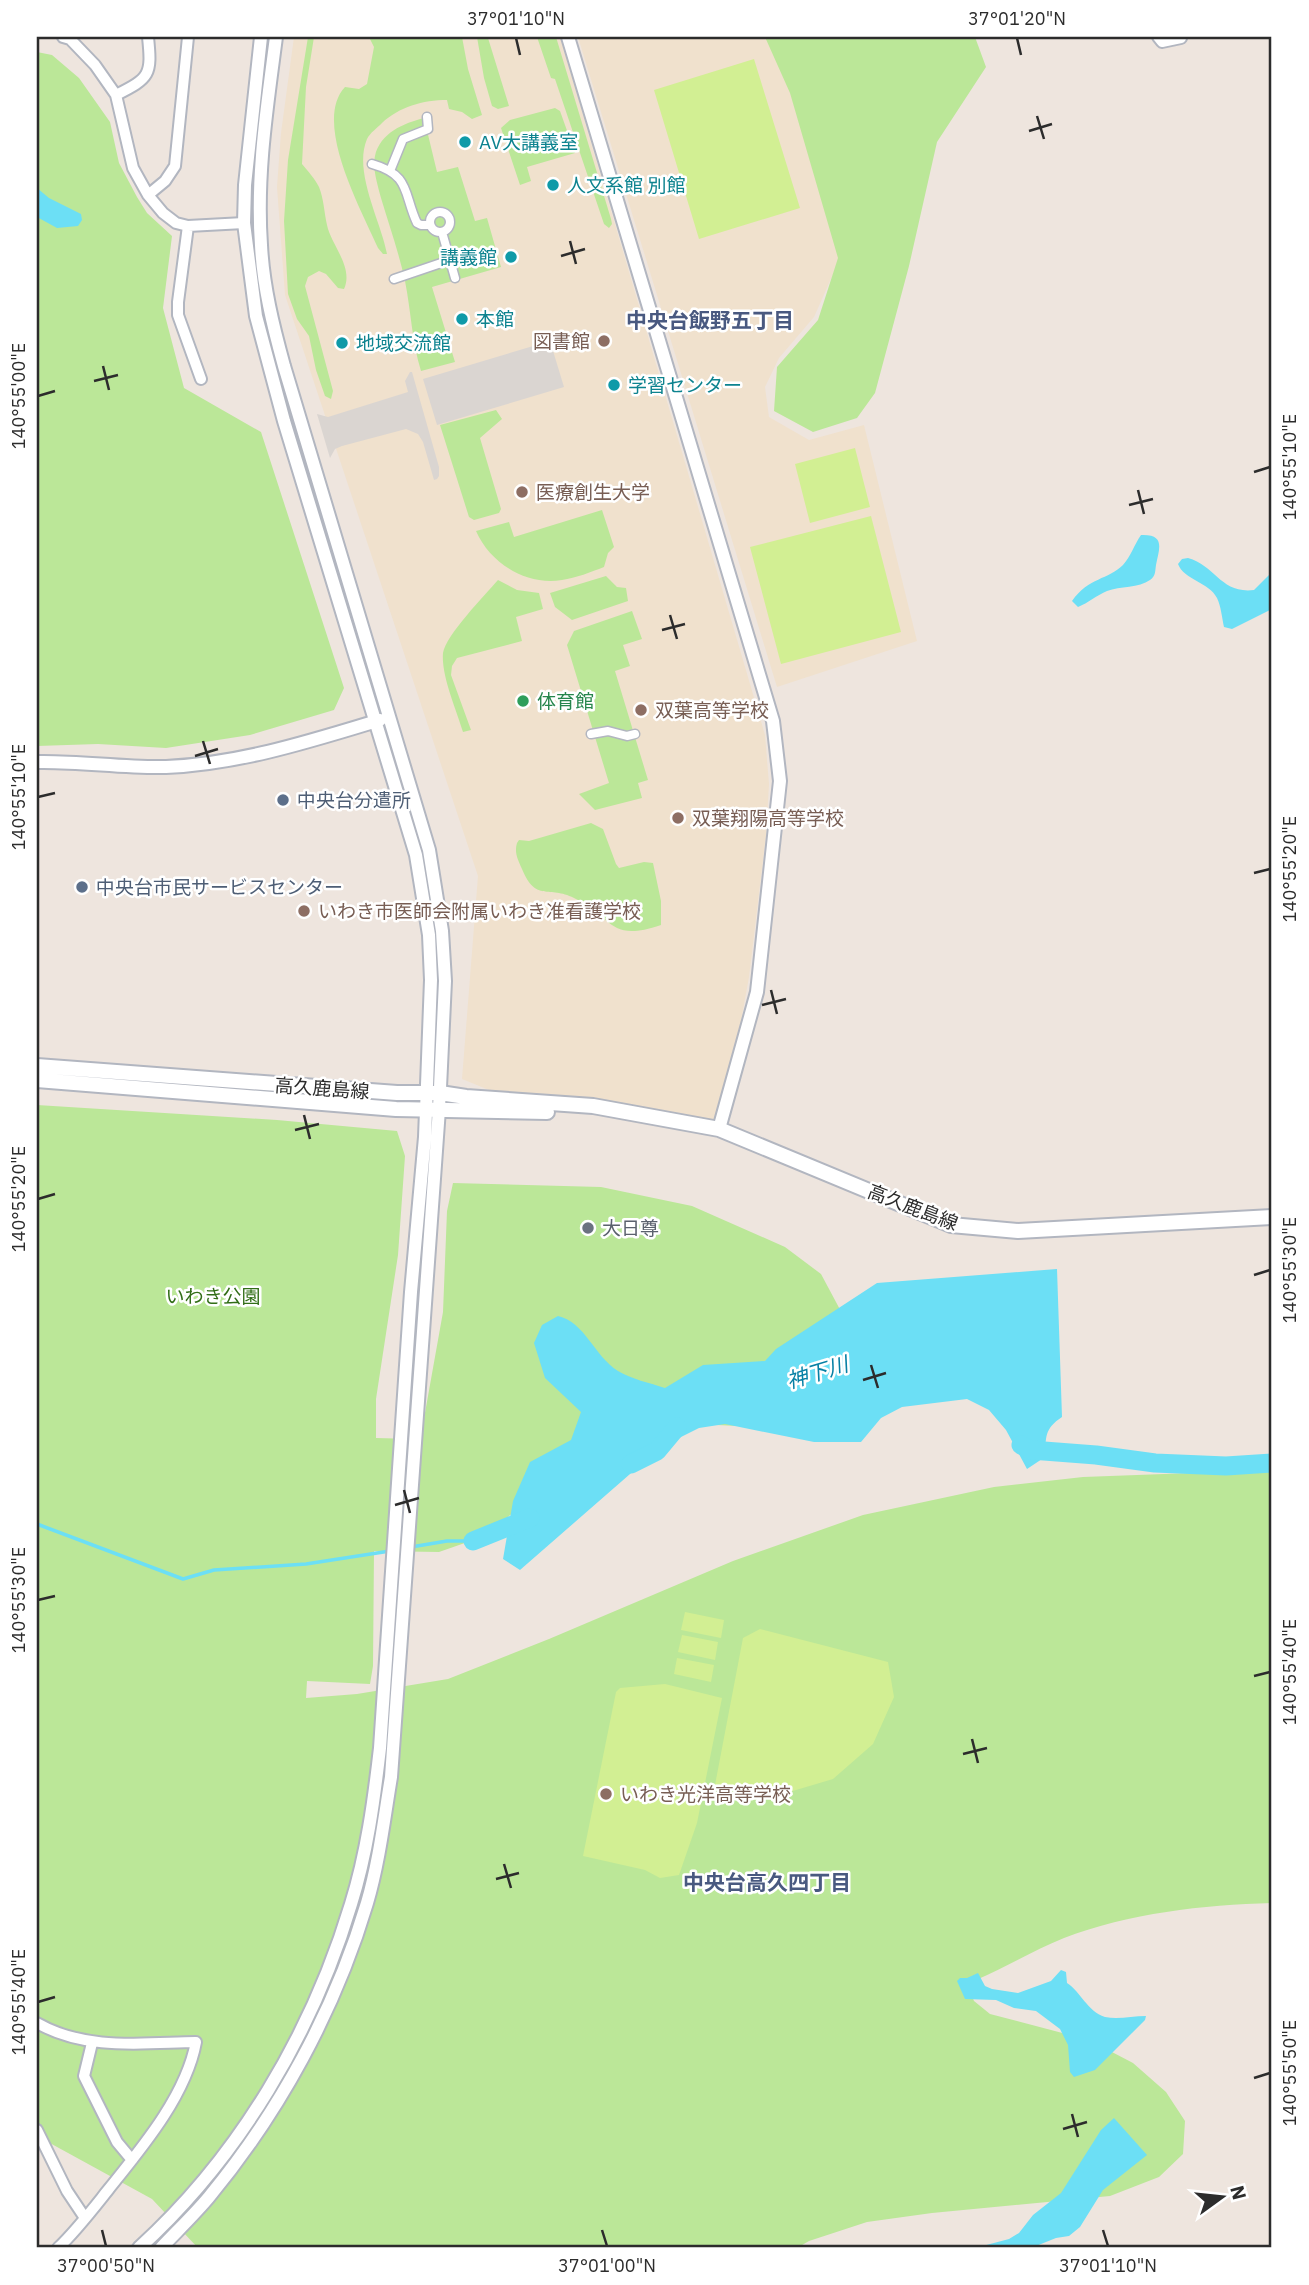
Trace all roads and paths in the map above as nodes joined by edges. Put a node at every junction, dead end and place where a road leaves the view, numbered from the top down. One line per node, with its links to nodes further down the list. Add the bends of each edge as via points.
1 (68, 37): 9 (street)
2 (148, 37): 9 (street, via 146,76)
3 (188, 37): 13 (street, via 175,166)
4 (261, 37): 14 (street)
5 (276, 37): 22 (street, via 260,182 261,246 268,295 284,366)
6 (568, 37): 32 (street, via 773,721 780,781 757,992)
7 (1158, 37): 8 (street, via 1162,42)
8 (1181, 38)
9 (116, 95): 13 (street, via 133,168)
10 (427, 117): 12 (street, via 428,129 403,139)
11 (372, 164): 12 (street)
12 (390, 171): 15 (street, via 402,181 417,223)
13 (148, 195): 16 (street, via 169,219)
14 (244, 223): 16 (street); 23 (street, via 256,316)
15 (429, 225): 17 (street); 17 (street, via 433,214 443,212 450,224)
16 (188, 226): 21 (street, via 178,315)
17 (442, 232): 18 (street)
18 (450, 260): 19 (street); 20 (street)
19 (455, 278)
20 (394, 279)
21 (201, 379)
22 (389, 717): 23 (street); 29 (street, via 437,889 445,981)
23 (375, 721): 26 (street, via 320,739 168,767); 29 (street, via 425,898)
24 (591, 734): 25 (street)
25 (635, 734)
26 (37, 762)
27 (37, 1066): 29 (main road, 高久鹿島線)
28 (37, 1080): 30 (main road, 高久鹿島線)
29 (433, 1093): 30 (street); 31 (main road, 高久鹿島線)
30 (432, 1109): 31 (main road, 高久鹿島線, via 594,1114); 34 (street, via 425,1137 411,1292 376,1781 362,1864); 35 (street, via 391,1777 367,1902)
31 (608, 1110): 32 (main road, 高久鹿島線)
32 (719, 1129): 33 (main road, 高久鹿島線, via 951,1225 1018,1231)
33 (1272, 1217)
34 (323, 1982): 35 (street); 43 (street, via 295,2043 246,2125 166,2224)
35 (337, 1987): 44 (street, via 298,2067 258,2132 208,2198)
36 (37, 2023): 37 (street)
37 (92, 2043): 40 (street, via 84,2076 117,2142); 40 (street, via 196,2042 192,2062 176,2092)
38 (37, 2130): 39 (street)
39 (41, 2147): 41 (street)
40 (132, 2160): 41 (street)
41 (85, 2218): 42 (street)
42 (58, 2248)
43 (139, 2248)
44 (161, 2248)

